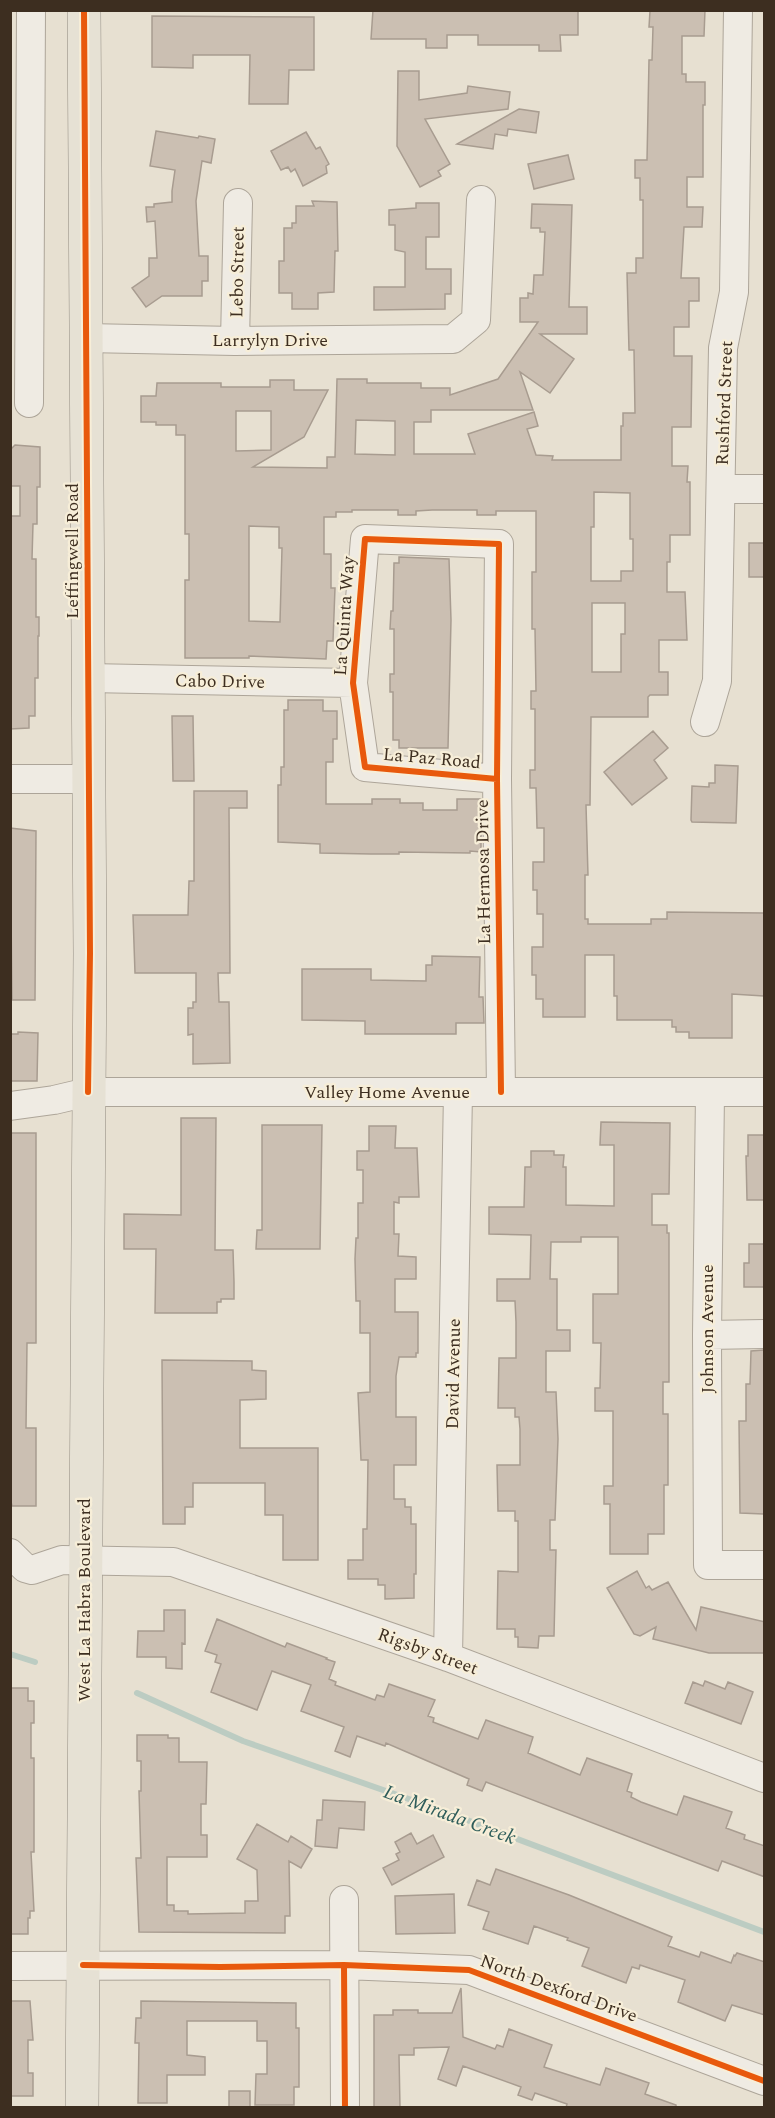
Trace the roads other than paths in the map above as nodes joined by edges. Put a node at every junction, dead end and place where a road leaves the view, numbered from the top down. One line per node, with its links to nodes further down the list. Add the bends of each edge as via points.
1 (31, 10): 4 (street)
2 (84, 10): 8 (main road, Leffingwell Road)
3 (738, 10): 11 (street, Rushford Street, via 734,292 723,348)
4 (20, 82): 7 (street)
5 (481, 200): 9 (street, Larrylyn Drive, via 476,320 453,339)
6 (238, 203): 9 (street, Lebo Street)
7 (19, 310): 10 (street)
8 (86, 338): 9 (street, Larrylyn Drive); 14 (main road, Leffingwell Road)
9 (235, 341)
10 (29, 404)
11 (721, 489): 12 (street); 16 (street, Rushford Street, via 717,681)
12 (765, 489)
13 (365, 539): 15 (street, La Quinta Way); 20 (street, La Hermosa Drive, via 499,544)
14 (88, 678): 15 (street, Cabo Drive); 19 (main road, Leffingwell Road)
15 (353, 683): 17 (street, La Quinta Way)
16 (705, 722)
17 (365, 767): 20 (street, La Paz Road)
18 (10, 779): 19 (street)
19 (88, 779): 21 (main road, Leffingwell Road)
20 (497, 779): 23 (street, La Hermosa Drive)
21 (88, 1092): 22 (street, Valley Home Avenue); 26 (street, Valley Home Avenue); 30 (main road, West La Habra Boulevard)
22 (458, 1092): 23 (street, Valley Home Avenue); 32 (street, David Avenue)
23 (501, 1092): 25 (street, Valley Home Avenue)
24 (765, 1092): 25 (street, Valley Home Avenue)
25 (710, 1093): 27 (street, Johnson Avenue)
26 (10, 1106)
27 (706, 1335): 28 (street); 31 (street, Johnson Avenue, via 708,1565)
28 (765, 1335)
29 (10, 1553): 30 (street, via 32,1570 62,1560)
30 (84, 1560): 32 (street, Rigsby Street, via 173,1562); 35 (main road, West La Habra Boulevard)
31 (765, 1565)
32 (448, 1657): 33 (street, Rigsby Street)
33 (765, 1778)
34 (344, 1900): 36 (street)
35 (83, 1965): 36 (street, North Dexford Drive); 37 (street, North Dexford Drive); 39 (main road, West La Habra Boulevard)
36 (344, 1965): 38 (street, North Dexford Drive, via 470,1970); 40 (street)
37 (10, 1966)
38 (765, 2081)
39 (82, 2108)
40 (345, 2108)

